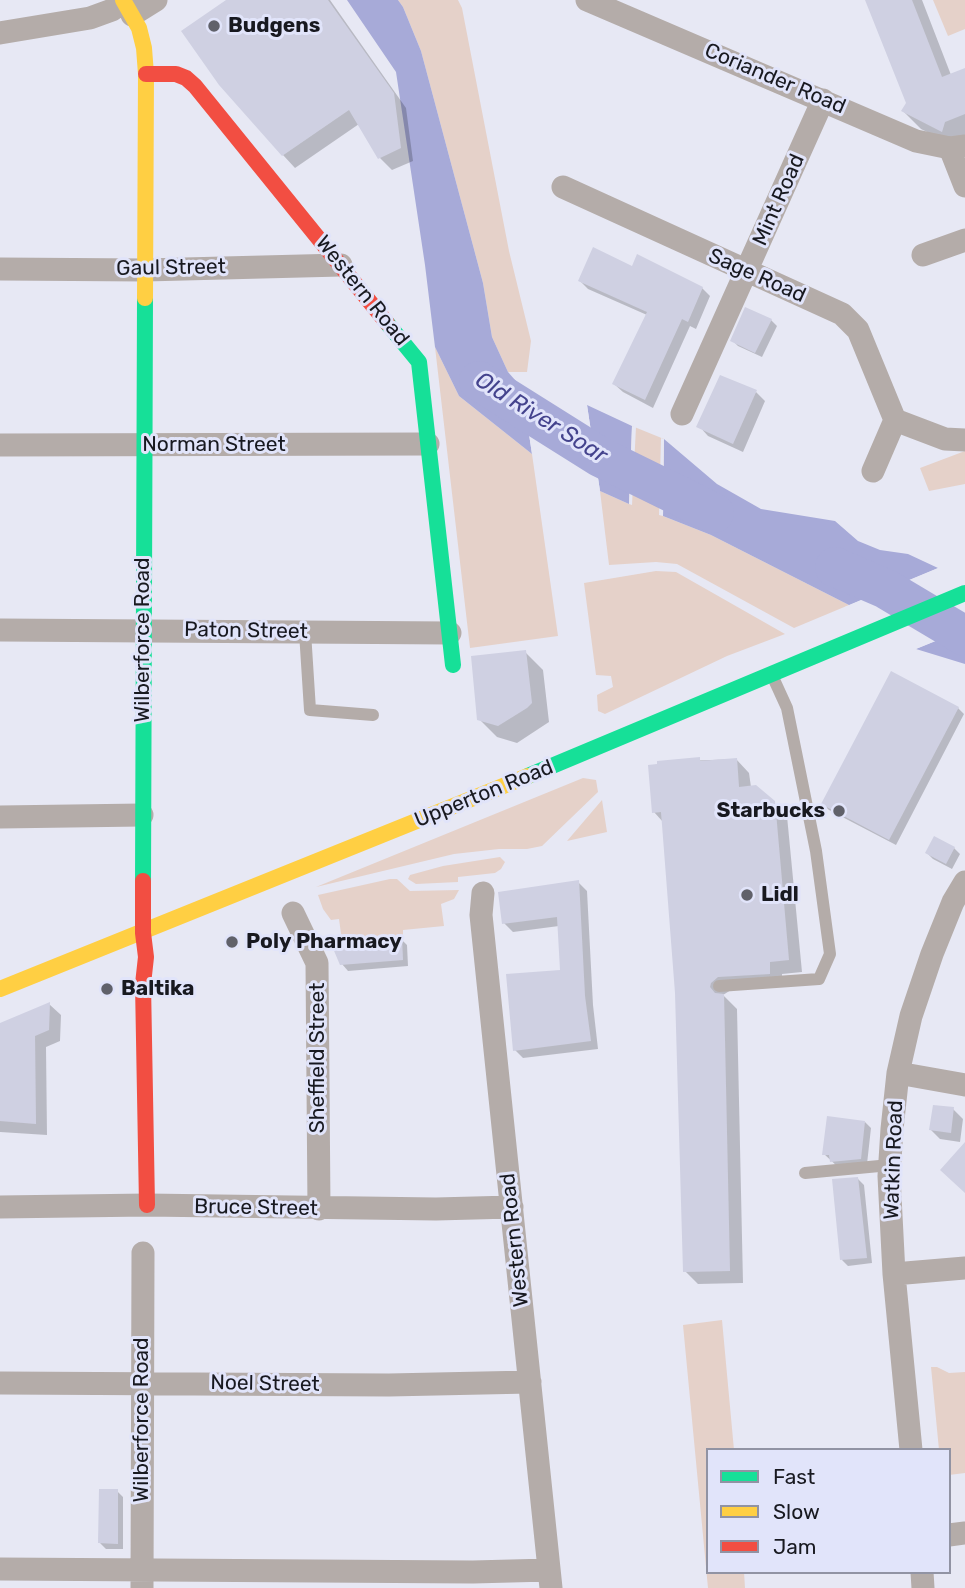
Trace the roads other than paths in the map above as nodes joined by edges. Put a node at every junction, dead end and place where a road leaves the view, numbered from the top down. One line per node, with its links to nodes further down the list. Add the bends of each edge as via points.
1 (156, 0): 3 (street)
2 (587, 0): 6 (street, Coriander Road)
3 (126, 6): 4 (street, via 90,18); 5 (street, via 139,28)
4 (0, 33)
5 (146, 74): 12 (street, Western Road, via 176,74 195,86); 14 (street, Wilberforce Road)
6 (823, 100): 7 (street, Coriander Road, via 916,141); 15 (street, Mint Road)
7 (958, 147): 8 (street)
8 (965, 186)
9 (563, 187): 15 (street, Sage Road)
10 (965, 240): 11 (street)
11 (923, 255)
12 (341, 265): 14 (street, Gaul Street); 19 (street, Western Road, via 419,362)
13 (0, 269): 14 (street, Gaul Street)
14 (145, 270): 21 (street, Wilberforce Road)
15 (747, 272): 16 (street, Mint Road); 17 (street, Sage Road, via 842,314 858,330)
16 (682, 414)
17 (895, 420): 18 (street, via 945,439); 22 (street)
18 (965, 440)
19 (428, 443): 21 (street, Norman Street); 27 (street, Western Road)
20 (0, 445): 21 (street, Norman Street)
21 (145, 446): 25 (street, Wilberforce Road)
22 (873, 471)
23 (965, 593): 29 (street, Upperton Road)
24 (0, 630): 25 (street, Paton Street)
25 (143, 630): 26 (street, Paton Street); 31 (street, Wilberforce Road)
26 (305, 632): 27 (street, Paton Street); 30 (lane, via 310,710)
27 (450, 633): 28 (street, Western Road)
28 (453, 665)
29 (771, 673): 36 (street, Upperton Road); 37 (lane, via 787,708 816,851 830,954 819,979)
30 (373, 715)
31 (142, 815): 32 (street); 36 (street, Wilberforce Road)
32 (0, 817)
33 (965, 882): 39 (street, Watkin Road, via 932,954)
34 (484, 893): 45 (street, Western Road, via 481,915)
35 (293, 913): 46 (street, Sheffield Street, via 317,963)
36 (142, 933): 38 (street, Upperton Road); 43 (street, Wilberforce Road, via 146,957)
37 (719, 986)
38 (0, 989)
39 (898, 1073): 40 (street); 41 (street, Watkin Road)
40 (965, 1085)
41 (890, 1165): 42 (lane); 49 (street, Watkin Road)
42 (805, 1173)
43 (147, 1205): 44 (street, Bruce Street); 46 (street, Bruce Street)
44 (0, 1207)
45 (512, 1207): 46 (street, Bruce Street); 51 (street, Western Road)
46 (319, 1209)
47 (143, 1252): 50 (street, Wilberforce Road)
48 (965, 1268): 49 (street)
49 (894, 1274): 53 (street, Watkin Road)
50 (142, 1382): 51 (street, Noel Street); 52 (street, Noel Street); 55 (street, Wilberforce Road)
51 (530, 1382): 56 (street, Western Road)
52 (0, 1383)
53 (911, 1448)
54 (0, 1569): 55 (street)
55 (142, 1579): 56 (street)
56 (550, 1579)

